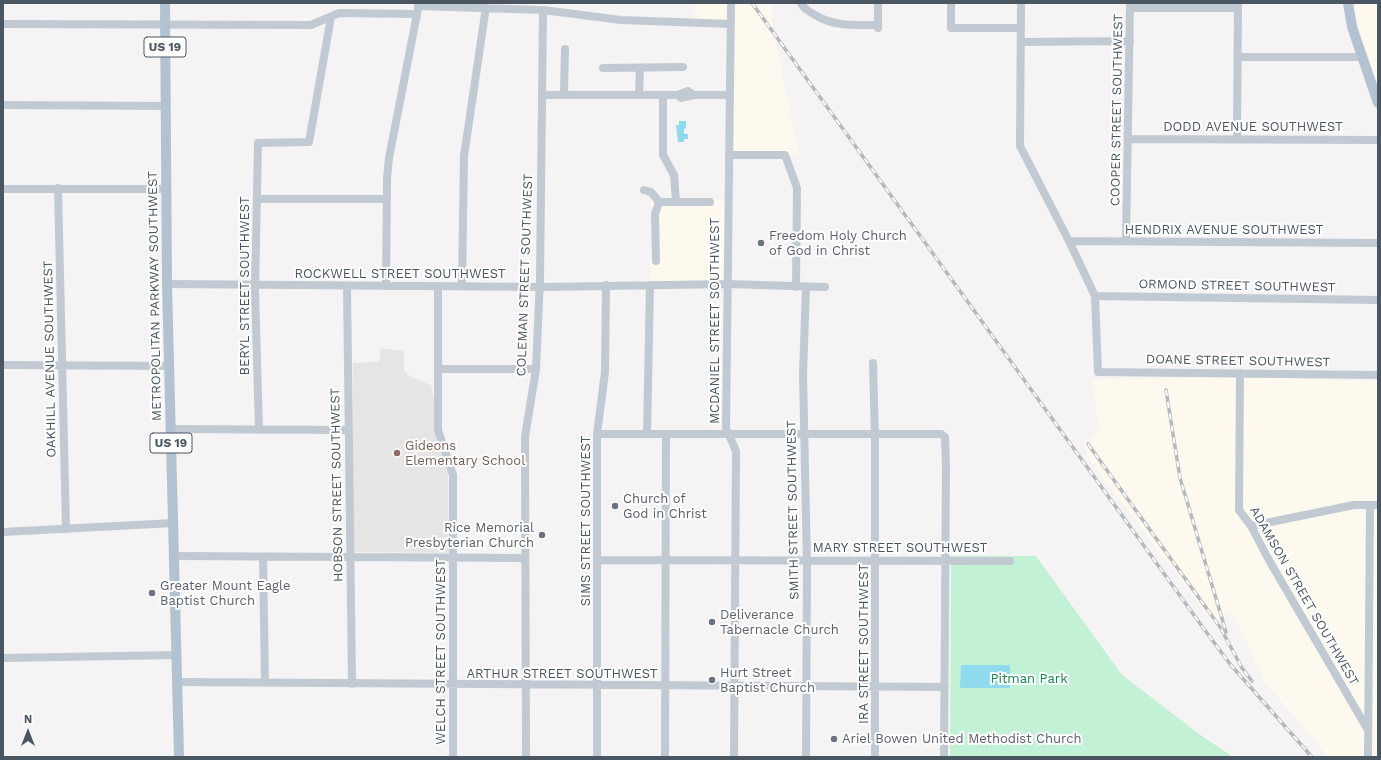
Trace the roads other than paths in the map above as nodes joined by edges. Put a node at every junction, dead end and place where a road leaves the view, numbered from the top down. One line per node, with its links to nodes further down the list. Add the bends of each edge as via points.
1 (165, 3): 15 (main road, METROPOLITAN PARKWAY SOUTHWEST / US 19)
2 (731, 3): 16 (street, MCDANIEL STREET SOUTHWEST)
3 (878, 3): 7 (street, via 878,27 838,25 825,21)
4 (951, 3): 17 (street, via 951,28)
5 (1021, 3): 17 (street)
6 (1348, 3): 22 (main road, via 1352,27)
7 (802, 6)
8 (1130, 6): 9 (street); 18 (street, COOPER STREET SOUTHWEST)
9 (1238, 6): 21 (street)
10 (486, 7): 11 (street); 12 (street); 59 (street, via 464,156)
11 (418, 8): 13 (street, via 339,13); 43 (street, via 389,158)
12 (543, 10): 16 (street, via 621,20); 27 (street, COLEMAN STREET SOUTHWEST)
13 (332, 17): 15 (street, via 311,26); 42 (street, BERYL STREET SOUTHWEST, via 309,142 258,143)
14 (3, 24): 15 (street)
15 (165, 24): 33 (main road, METROPOLITAN PARKWAY SOUTHWEST / US 19)
16 (731, 24): 30 (street, MCDANIEL STREET SOUTHWEST)
17 (1021, 28): 19 (street)
18 (1130, 41): 19 (street); 34 (street, COOPER STREET SOUTHWEST)
19 (1021, 42): 47 (street, via 1020,146)
20 (565, 49): 26 (street)
21 (1238, 57): 22 (street); 35 (street)
22 (1362, 57): 31 (main road)
23 (683, 67): 25 (street)
24 (603, 68): 25 (street)
25 (640, 68): 28 (street)
26 (564, 94): 27 (street); 28 (street)
27 (546, 95): 60 (street, COLEMAN STREET SOUTHWEST)
28 (639, 95): 29 (street)
29 (662, 95): 30 (street, via 678,95 681,98 694,95); 45 (street, via 663,155 674,175)
30 (730, 95): 37 (street, MCDANIEL STREET SOUTHWEST)
31 (1378, 104)
32 (3, 105): 33 (street)
33 (165, 106): 40 (main road, METROPOLITAN PARKWAY SOUTHWEST / US 19)
34 (1129, 139): 35 (street, DODD AVENUE SOUTHWEST); 48 (street, COOPER STREET SOUTHWEST)
35 (1237, 139): 36 (street, DODD AVENUE SOUTHWEST)
36 (1378, 140)
37 (729, 155): 52 (street, MCDANIEL STREET SOUTHWEST); 61 (street, via 785,155 797,188)
38 (58, 188): 39 (street); 40 (street); 68 (street, OAKHILL AVENUE SOUTHWEST)
39 (3, 189)
40 (166, 189): 51 (main road, METROPOLITAN PARKWAY SOUTHWEST / US 19)
41 (644, 190): 44 (street, via 651,192)
42 (256, 199): 43 (street); 53 (street, BERYL STREET SOUTHWEST)
43 (387, 199): 57 (street)
44 (659, 202): 45 (street); 50 (street, via 655,214)
45 (676, 202): 46 (street)
46 (710, 202)
47 (1069, 241): 48 (street, HENDRIX AVENUE SOUTHWEST); 64 (street)
48 (1126, 241): 49 (street, HENDRIX AVENUE SOUTHWEST)
49 (1378, 243)
50 (656, 261)
51 (167, 284): 53 (street, ROCKWELL STREET SOUTHWEST); 69 (main road, METROPOLITAN PARKWAY SOUTHWEST / US 19)
52 (727, 284): 55 (street, ROCKWELL STREET SOUTHWEST); 61 (street, ROCKWELL STREET SOUTHWEST); 80 (street, MCDANIEL STREET SOUTHWEST)
53 (255, 285): 56 (street, ROCKWELL STREET SOUTHWEST); 75 (street, BERYL STREET SOUTHWEST)
54 (606, 285): 55 (street, ROCKWELL STREET SOUTHWEST); 60 (street, ROCKWELL STREET SOUTHWEST); 77 (street, SIMS STREET SOUTHWEST, via 605,372)
55 (650, 285): 78 (street)
56 (347, 286): 57 (street, ROCKWELL STREET SOUTHWEST); 76 (street, HOBSON STREET SOUTHWEST)
57 (386, 286): 58 (street, ROCKWELL STREET SOUTHWEST)
58 (438, 286): 59 (street, ROCKWELL STREET SOUTHWEST); 70 (street, WELCH STREET SOUTHWEST)
59 (462, 286): 60 (street, ROCKWELL STREET SOUTHWEST)
60 (539, 287): 71 (street, COLEMAN STREET SOUTHWEST)
61 (796, 287): 62 (street, ROCKWELL STREET SOUTHWEST)
62 (806, 287): 63 (street, ROCKWELL STREET SOUTHWEST); 81 (street, SMITH STREET SOUTHWEST)
63 (824, 287)
64 (1095, 296): 65 (street, ORMOND STREET SOUTHWEST); 72 (street, DOANE STREET SOUTHWEST, via 1098,372)
65 (1378, 300)
66 (873, 363): 82 (street, IRA STREET SOUTHWEST)
67 (3, 365): 68 (street)
68 (61, 365): 69 (street); 86 (street, OAKHILL AVENUE SOUTHWEST)
69 (169, 366): 74 (main road, METROPOLITAN PARKWAY SOUTHWEST / US 19)
70 (439, 368): 71 (street); 91 (street, WELCH STREET SOUTHWEST, via 438,430 453,475)
71 (536, 369): 92 (street, COLEMAN STREET SOUTHWEST, via 525,437)
72 (1240, 373): 73 (street, DOANE STREET SOUTHWEST); 85 (street, ADAMSON STREET SOUTHWEST, via 1239,510)
73 (1378, 375)
74 (171, 429): 75 (street); 84 (main road, METROPOLITAN PARKWAY SOUTHWEST / US 19)
75 (259, 430): 76 (street)
76 (348, 430): 90 (street, HOBSON STREET SOUTHWEST)
77 (597, 434): 78 (street); 93 (street, SIMS STREET SOUTHWEST)
78 (647, 434): 79 (street)
79 (666, 434): 80 (street); 94 (street)
80 (728, 434): 81 (street); 95 (street, MCDANIEL STREET SOUTHWEST, via 736,451)
81 (804, 434): 82 (street); 96 (street, SMITH STREET SOUTHWEST)
82 (875, 434): 97 (street, IRA STREET SOUTHWEST); 98 (street, via 941,434 945,438)
83 (1374, 505): 85 (street, via 1354,505); 113 (street)
84 (174, 523): 86 (street); 88 (main road, METROPOLITAN PARKWAY SOUTHWEST / US 19)
85 (1251, 526): 113 (street, ADAMSON STREET SOUTHWEST)
86 (66, 529): 87 (street)
87 (3, 532)
88 (174, 556): 89 (street); 100 (main road, METROPOLITAN PARKWAY SOUTHWEST / US 19)
89 (263, 557): 90 (street); 103 (street)
90 (349, 557): 91 (street); 104 (street, HOBSON STREET SOUTHWEST)
91 (453, 558): 92 (street); 105 (street, WELCH STREET SOUTHWEST)
92 (525, 558): 106 (street, COLEMAN STREET SOUTHWEST)
93 (597, 560): 94 (street, MARY STREET SOUTHWEST); 107 (street, SIMS STREET SOUTHWEST)
94 (666, 560): 95 (street, MARY STREET SOUTHWEST); 108 (street)
95 (735, 560): 96 (street, MARY STREET SOUTHWEST); 109 (street, MCDANIEL STREET SOUTHWEST)
96 (807, 560): 97 (street, MARY STREET SOUTHWEST); 110 (street, SMITH STREET SOUTHWEST)
97 (876, 560): 98 (street, MARY STREET SOUTHWEST); 111 (street, IRA STREET SOUTHWEST)
98 (945, 561): 99 (street, MARY STREET SOUTHWEST); 112 (street)
99 (1010, 561)
100 (177, 655): 101 (street); 102 (main road, METROPOLITAN PARKWAY SOUTHWEST / US 19)
101 (3, 658)
102 (177, 682): 103 (street, ARTHUR STREET SOUTHWEST); 114 (main road, METROPOLITAN PARKWAY SOUTHWEST / US 19)
103 (265, 683): 104 (street, ARTHUR STREET SOUTHWEST)
104 (352, 684): 105 (street, ARTHUR STREET SOUTHWEST)
105 (453, 685): 106 (street, ARTHUR STREET SOUTHWEST); 115 (street, WELCH STREET SOUTHWEST)
106 (526, 686): 107 (street, ARTHUR STREET SOUTHWEST); 116 (street, COLEMAN STREET SOUTHWEST)
107 (597, 686): 108 (street, ARTHUR STREET SOUTHWEST); 117 (street, SIMS STREET SOUTHWEST)
108 (665, 687): 109 (street, ARTHUR STREET SOUTHWEST); 118 (street)
109 (734, 687): 110 (street, ARTHUR STREET SOUTHWEST); 119 (street, MCDANIEL STREET SOUTHWEST)
110 (806, 687): 111 (street, ARTHUR STREET SOUTHWEST); 120 (street, SMITH STREET SOUTHWEST)
111 (875, 687): 112 (street, ARTHUR STREET SOUTHWEST); 121 (street, IRA STREET SOUTHWEST)
112 (946, 687): 122 (street)
113 (1368, 730): 123 (street)
114 (179, 757)
115 (453, 757)
116 (526, 757)
117 (597, 757)
118 (665, 757)
119 (734, 757)
120 (806, 757)
121 (875, 757)
122 (944, 757)
123 (1368, 757)

